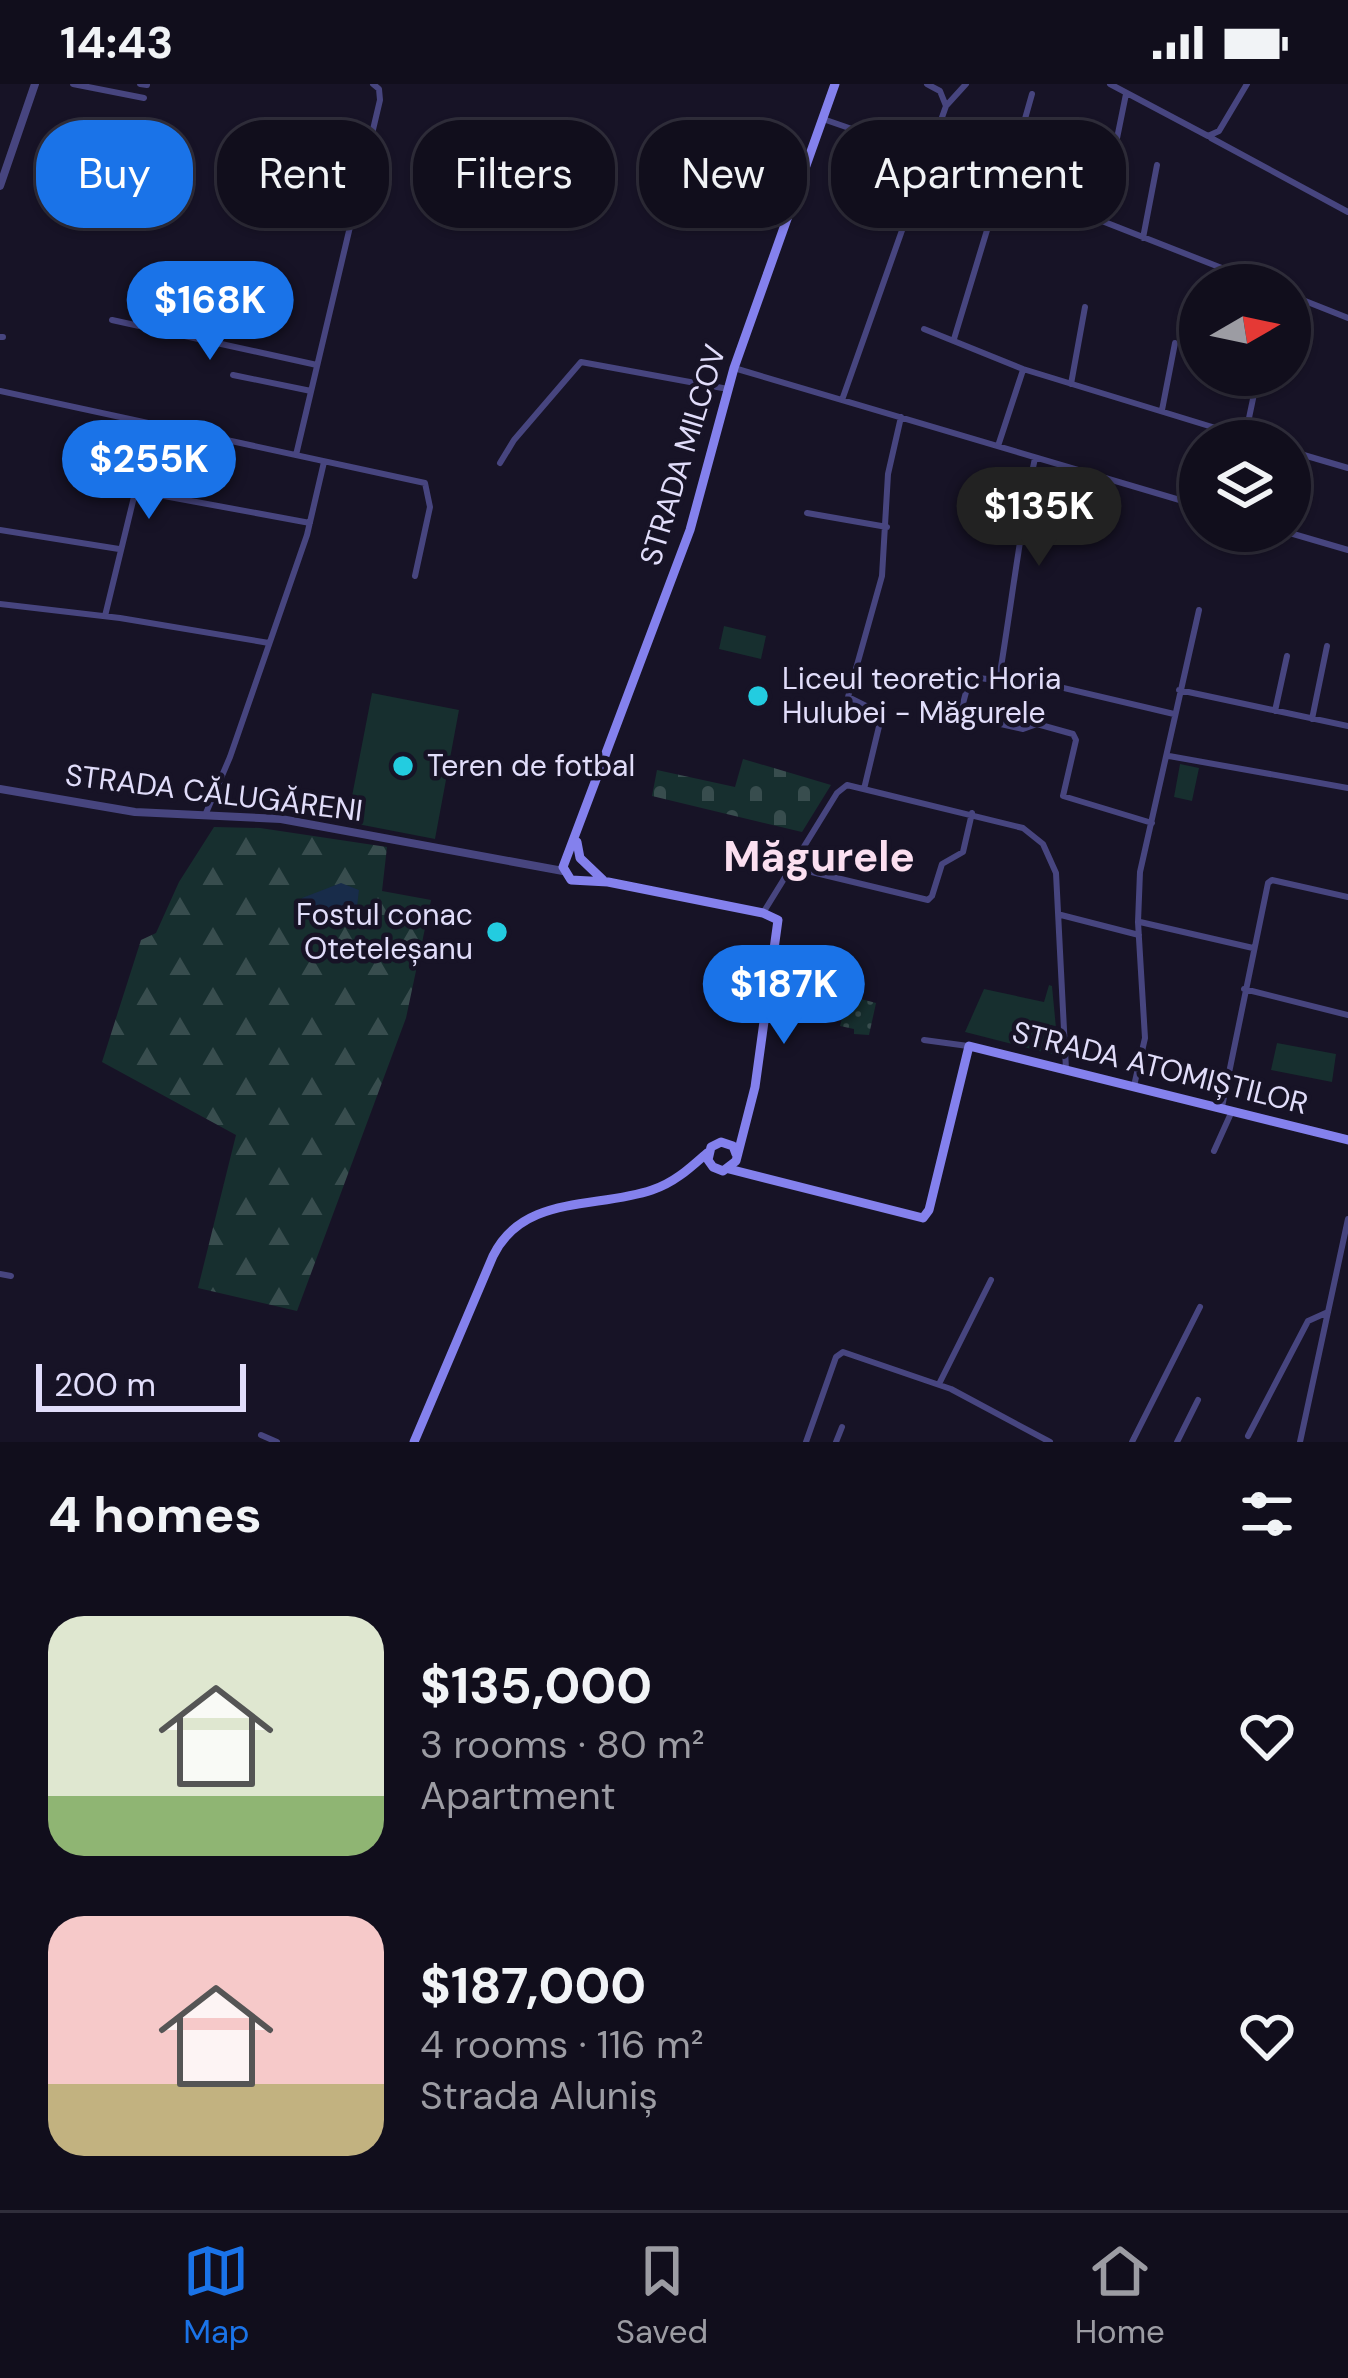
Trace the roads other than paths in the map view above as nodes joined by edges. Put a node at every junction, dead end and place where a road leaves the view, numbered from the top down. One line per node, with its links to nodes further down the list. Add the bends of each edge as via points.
1 (34, 84): 20 (street)
2 (74, 84): 11 (street)
3 (373, 84): 34 (street, via 380,100)
4 (836, 84): 13 (main road, STRADA MILCOV)
5 (927, 84): 12 (street)
6 (967, 84): 12 (street)
7 (1110, 84): 10 (street)
8 (1247, 84): 18 (street)
9 (1032, 94): 15 (street)
10 (1126, 94): 16 (street); 18 (street)
11 (144, 98)
12 (946, 106): 14 (street)
13 (823, 119): 17 (street); 35 (main road, STRADA MILCOV)
14 (941, 120)
15 (1024, 120)
16 (1121, 120)
17 (831, 122)
18 (1208, 136): 21 (street)
19 (1157, 164): 25 (street)
20 (0, 186)
21 (1348, 212)
22 (902, 228): 42 (street)
23 (990, 228): 32 (street)
24 (1116, 228): 25 (street)
25 (1143, 238): 26 (street)
26 (1205, 264)
27 (1311, 303): 29 (street)
28 (1085, 308): 38 (street)
29 (1348, 318)
30 (112, 320): 34 (street)
31 (924, 329): 32 (street)
32 (954, 339): 36 (street)
33 (1175, 343): 43 (street)
34 (317, 364): 41 (street)
35 (734, 368): 39 (main road, STRADA MILCOV); 42 (street)
36 (1023, 369): 38 (street); 47 (street)
37 (233, 375): 41 (street)
38 (1071, 384): 43 (street)
39 (728, 389): 52 (street, via 581,362); 85 (main road, STRADA MILCOV, via 693,521 577,839)
40 (0, 391): 46 (street)
41 (311, 391): 48 (street)
42 (842, 400): 44 (street)
43 (1162, 412): 45 (street)
44 (901, 417): 47 (street); 60 (street)
45 (1189, 420)
46 (152, 423): 48 (street); 56 (street)
47 (998, 446): 50 (street)
48 (296, 455): 51 (street)
49 (1311, 457): 54 (street)
50 (1035, 458): 57 (street); 72 (street)
51 (324, 462): 53 (street); 55 (street)
52 (500, 464)
53 (343, 466): 55 (street); 65 (street, via 425,483 430,507)
54 (1348, 468)
55 (322, 476): 59 (street)
56 (136, 490): 59 (street); 63 (street)
57 (1179, 500)
58 (807, 512): 60 (street)
59 (310, 524): 69 (street)
60 (887, 527): 81 (street, via 878,596 848,697 882,714)
61 (0, 530): 63 (street)
62 (1311, 539): 64 (street)
63 (119, 549): 68 (street)
64 (1348, 550)
65 (415, 576)
66 (0, 604): 68 (street)
67 (1199, 610): 73 (street)
68 (105, 616): 69 (street)
69 (269, 643): 82 (street)
70 (1327, 646): 76 (street)
71 (1287, 656): 74 (street)
72 (1000, 673): 75 (street); 84 (street, via 996,680 970,676 962,715 1073,734 1064,796)
73 (1179, 690): 74 (street); 75 (street)
74 (1275, 711): 76 (street)
75 (1174, 714): 78 (street)
76 (1312, 719): 77 (street)
77 (1348, 726)
78 (1167, 755): 79 (street); 84 (street)
79 (1348, 788)
80 (0, 789): 82 (street, STRADA CĂLUGĂRENI, via 112,809)
81 (864, 789): 83 (street); 86 (street, via 840,790)
82 (206, 813): 87 (street, STRADA CĂLUGĂRENI, via 281,819)
83 (972, 813): 86 (street, via 963,851 942,864 928,900); 92 (street, via 1016,824 1042,844 1056,873)
84 (1152, 823): 93 (street)
85 (579, 861): 87 (main road); 88 (main road); 89 (main road)
86 (791, 867): 91 (street)
87 (563, 871): 88 (main road)
88 (579, 880): 89 (main road)
89 (608, 882): 91 (main road)
90 (1348, 897): 95 (street, via 1269,880)
91 (763, 913): 103 (main road, via 779,922)
92 (1060, 915): 94 (street); 100 (street)
93 (1138, 922): 94 (street); 95 (street)
94 (1139, 935): 101 (street, via 1145,1038)
95 (1253, 948): 96 (street)
96 (1244, 989): 97 (street); 102 (street)
97 (1348, 1015)
98 (924, 1040): 99 (street, STRADA ATOMIȘTILOR)
99 (969, 1046): 100 (main road, STRADA ATOMIȘTILOR); 108 (main road, STRADA ATOMIȘTILOR, via 922,1218 743,1174)
100 (1066, 1070): 101 (main road, STRADA ATOMIȘTILOR)
101 (1134, 1086): 102 (main road, STRADA ATOMIȘTILOR)
102 (1227, 1109): 104 (main road, STRADA ATOMIȘTILOR); 107 (street)
103 (747, 1119): 105 (main road); 108 (main road)
104 (1345, 1141)
105 (725, 1142): 106 (main road); 108 (main road)
106 (709, 1151): 109 (main road); 110 (main road)
107 (1214, 1151)
108 (734, 1162): 109 (main road)
109 (715, 1169): 110 (main road)
110 (689, 1170): 123 (main road, via 649,1192 530,1216 509,1229)
111 (1348, 1219): 116 (street)
112 (0, 1274): 113 (street)
113 (11, 1276)
114 (991, 1280): 117 (street)
115 (1200, 1307): 127 (street)
116 (1328, 1312): 121 (street, via 1308,1321); 129 (street)
117 (939, 1384): 124 (street, via 840,1353); 126 (street)
118 (1198, 1400): 128 (street)
119 (842, 1427): 125 (street)
120 (261, 1435): 122 (street)
121 (1248, 1436)
122 (277, 1442)
123 (414, 1442)
124 (806, 1442)
125 (836, 1442)
126 (1051, 1442)
127 (1132, 1442)
128 (1177, 1442)
129 (1300, 1442)

